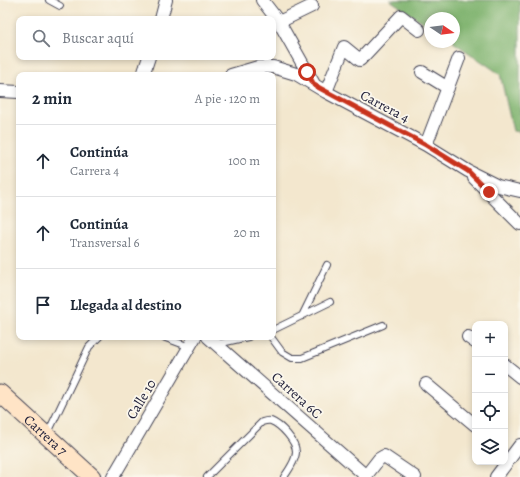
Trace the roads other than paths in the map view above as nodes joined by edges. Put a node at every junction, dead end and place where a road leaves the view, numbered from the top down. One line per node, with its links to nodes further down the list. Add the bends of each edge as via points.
1 (49, 0): 4 (lane)
2 (166, 0): 6 (street)
3 (262, 0): 7 (street)
4 (60, 6)
5 (312, 6): 9 (street)
6 (162, 16)
7 (274, 16)
8 (276, 18): 9 (street)
9 (279, 22): 16 (street)
10 (419, 30): 20 (street, via 401,16 360,60 344,47)
11 (459, 58): 17 (street)
12 (148, 60): 13 (street)
13 (144, 72)
14 (241, 72): 16 (street, Carrera 4, via 258,67 273,67 296,74)
15 (422, 72): 17 (street)
16 (314, 85): 20 (street, Carrera 4)
17 (448, 88): 21 (street)
18 (0, 91): 19 (street)
19 (16, 92)
20 (326, 92): 21 (street, Carrera 4)
21 (426, 145): 22 (street, Carrera 4)
22 (468, 171): 23 (street, Carrera 4, via 498,186); 24 (street)
23 (520, 191)
24 (520, 224)
25 (328, 265): 27 (lane)
26 (330, 302): 27 (lane)
27 (302, 316): 29 (lane)
28 (383, 325): 32 (lane, via 302,358 292,358 282,352)
29 (276, 329)
30 (96, 340): 40 (lane, via 89,347)
31 (181, 340): 34 (lane)
32 (273, 340)
33 (213, 341): 42 (street, Carrera 6C)
34 (193, 342): 44 (street, Calle 10)
35 (508, 367): 36 (street)
36 (520, 377)
37 (426, 384): 39 (street)
38 (0, 393): 40 (street, Carrera 7)
39 (472, 422)
40 (46, 436): 43 (street, Carrera 7)
41 (515, 450): 48 (street)
42 (365, 476): 47 (street, via 384,456)
43 (92, 477)
44 (113, 477)
45 (207, 477): 46 (lane, via 267,420 286,432 296,450 296,457)
46 (284, 477)
47 (415, 477)
48 (496, 477)

